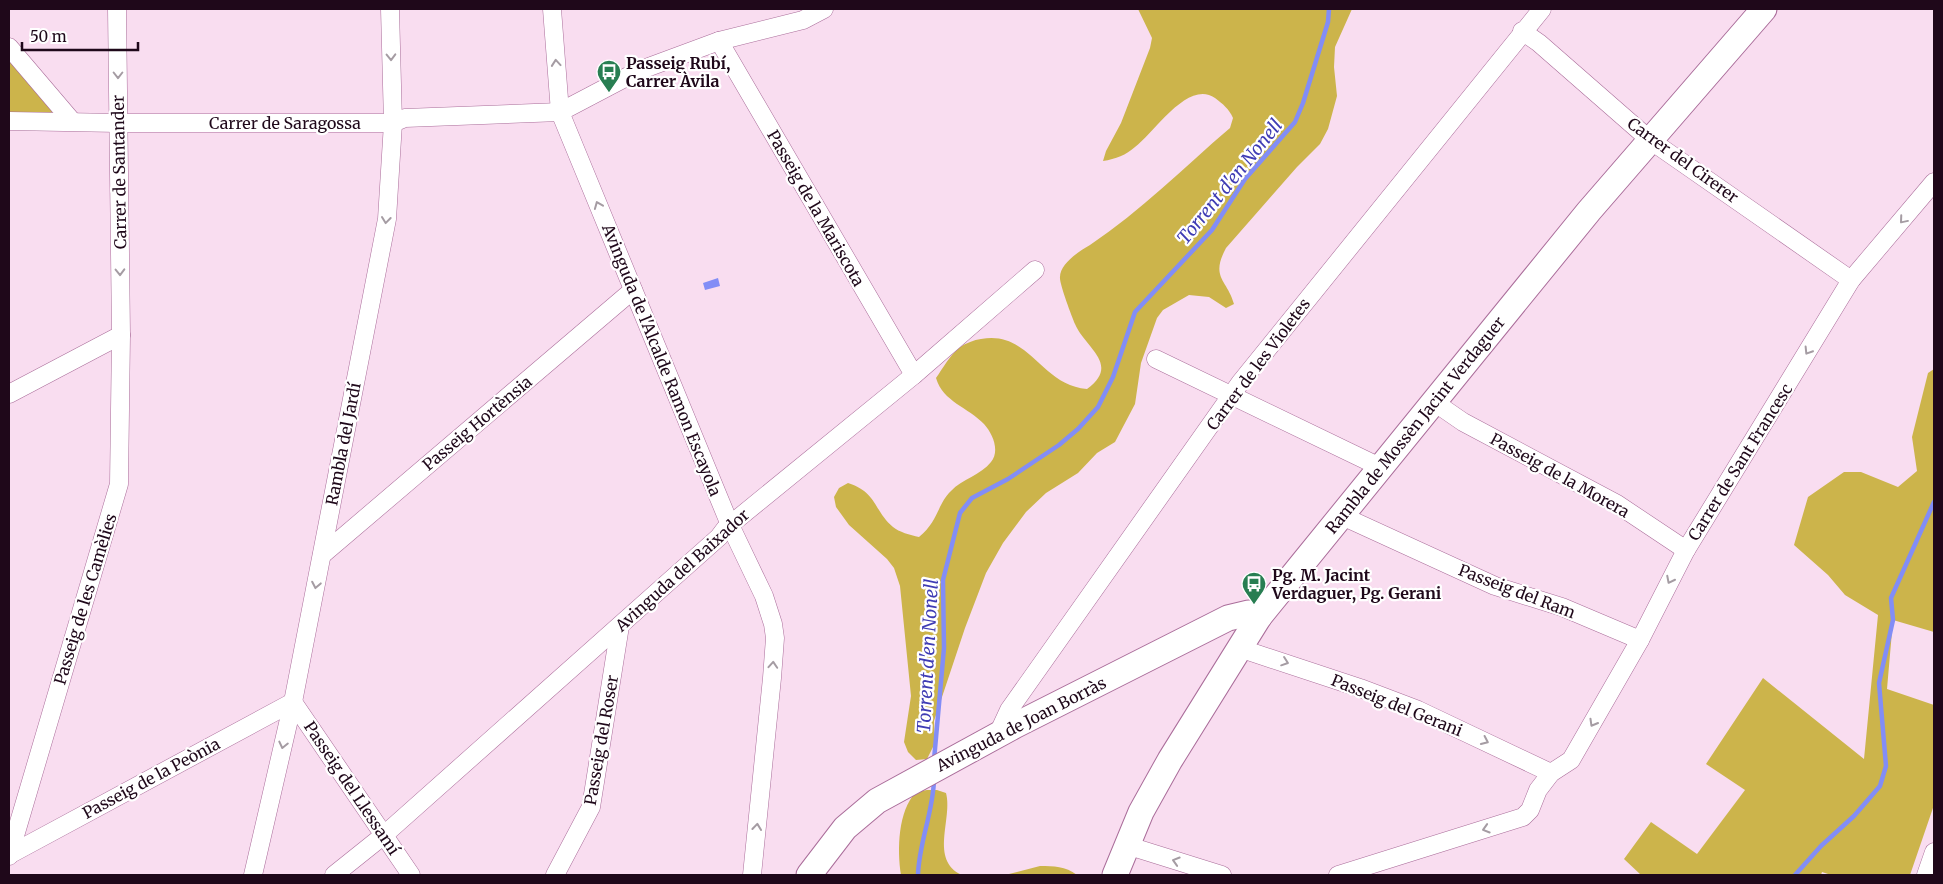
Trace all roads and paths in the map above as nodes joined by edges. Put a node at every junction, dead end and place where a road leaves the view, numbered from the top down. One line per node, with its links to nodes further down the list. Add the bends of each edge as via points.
1 (117, 9): 14 (street, Carrer de Santander, one-way to 14)
2 (390, 9): 13 (street, Rambla del Jardí, one-way to 13)
3 (552, 9): 10 (street, Avinguda de l'Alcalde Ramon Escayola, one-way to 3)
4 (824, 9): 8 (street, via 803,20)
5 (1542, 9): 7 (street, Carrer de les Violetes)
6 (1764, 9): 15 (street, Rambla de Mossèn Jacint Verdaguer)
7 (1522, 31): 15 (street, Carrer del Cirerer, via 1540,43); 24 (street, Carrer de les Violetes)
8 (719, 41): 10 (street, via 638,71); 22 (street, Passeig de la Mariscota)
9 (9, 47): 12 (street)
10 (560, 112): 13 (street, Carrer de Saragossa, via 406,118); 19 (street, Avinguda de l'Alcalde Ramon Escayola, one-way to 10)
11 (9, 121): 12 (street, Carrer de Saragossa)
12 (72, 121): 14 (street, Carrer de Saragossa)
13 (393, 123): 14 (street, Carrer de Saragossa); 30 (street, Rambla del Jardí, one-way to 30, via 387,219)
14 (118, 124): 20 (street, Carrer de Santander, one-way to 20)
15 (1650, 140): 18 (street, Carrer del Cirerer); 25 (street, Rambla de Mossèn Jacint Verdaguer)
16 (1934, 182): 18 (street, Carrer de Sant Francesc, one-way to 18)
17 (1035, 270): 22 (street, Avinguda del Baixador)
18 (1851, 280): 29 (street, Carrer de Sant Francesc, one-way to 29)
19 (633, 290): 28 (street, Avinguda de l'Alcalde Ramon Escayola); 30 (street, Passeig Hortènsia)
20 (121, 335): 23 (street); 41 (street, Passeig de les Camèlies, via 119,484)
21 (1156, 359): 24 (street)
22 (914, 375): 28 (street, Avinguda del Baixador)
23 (9, 394)
24 (1231, 396): 26 (street); 36 (street, Carrer de les Violetes, via 1009,710)
25 (1434, 402): 26 (street, Rambla de Mossèn Jacint Verdaguer); 29 (street, Passeig de la Morera, via 1463,422 1617,504)
26 (1380, 467): 27 (street, Rambla de Mossèn Jacint Verdaguer)
27 (1340, 515): 31 (street, Rambla de Mossèn Jacint Verdaguer); 33 (street, Passeig del Ram, via 1495,586 1562,607)
28 (730, 525): 32 (street, Avinguda del Baixador); 46 (street, Avinguda de l'Alcalde Ramon Escayola, one-way to 28, via 775,638 764,596)
29 (1686, 550): 33 (street, Carrer de Sant Francesc, one-way to 33)
30 (322, 555): 35 (street, Rambla del Jardí, one-way to 35)
31 (1259, 617): 34 (street, Rambla de Mossèn Jacint Verdaguer); 36 (street, Avinguda de Joan Borràs, via 1248,613 1228,618)
32 (620, 626): 38 (street, Avinguda del Baixador); 45 (street, Passeig del Roser, via 591,807)
33 (1640, 640): 37 (street, Carrer de Sant Francesc, one-way to 37, via 1571,760)
34 (1239, 648): 37 (street, Passeig del Gerani, one-way to 37, via 1418,710); 39 (street, Rambla de Mossèn Jacint Verdaguer, via 1170,760)
35 (293, 702): 38 (street, Passeig del Llessamí); 41 (street, Passeig de la Peònia); 42 (street, Rambla del Jardí, one-way to 42)
36 (997, 736): 47 (street, Avinguda de Joan Borràs, via 877,801 845,828)
37 (1551, 773): 50 (street, one-way to 50, via 1523,817)
38 (384, 835): 43 (street, Avinguda del Baixador); 44 (street, Passeig del Llessamí)
39 (1126, 844): 48 (street, Rambla de Mossèn Jacint Verdaguer); 49 (street, one-way to 39)
40 (1934, 852): 51 (street)
41 (9, 856)
42 (253, 875)
43 (334, 875)
44 (410, 875)
45 (555, 875)
46 (752, 875)
47 (809, 875)
48 (1115, 875)
49 (1222, 875)
50 (1338, 875)
51 (1926, 875)

